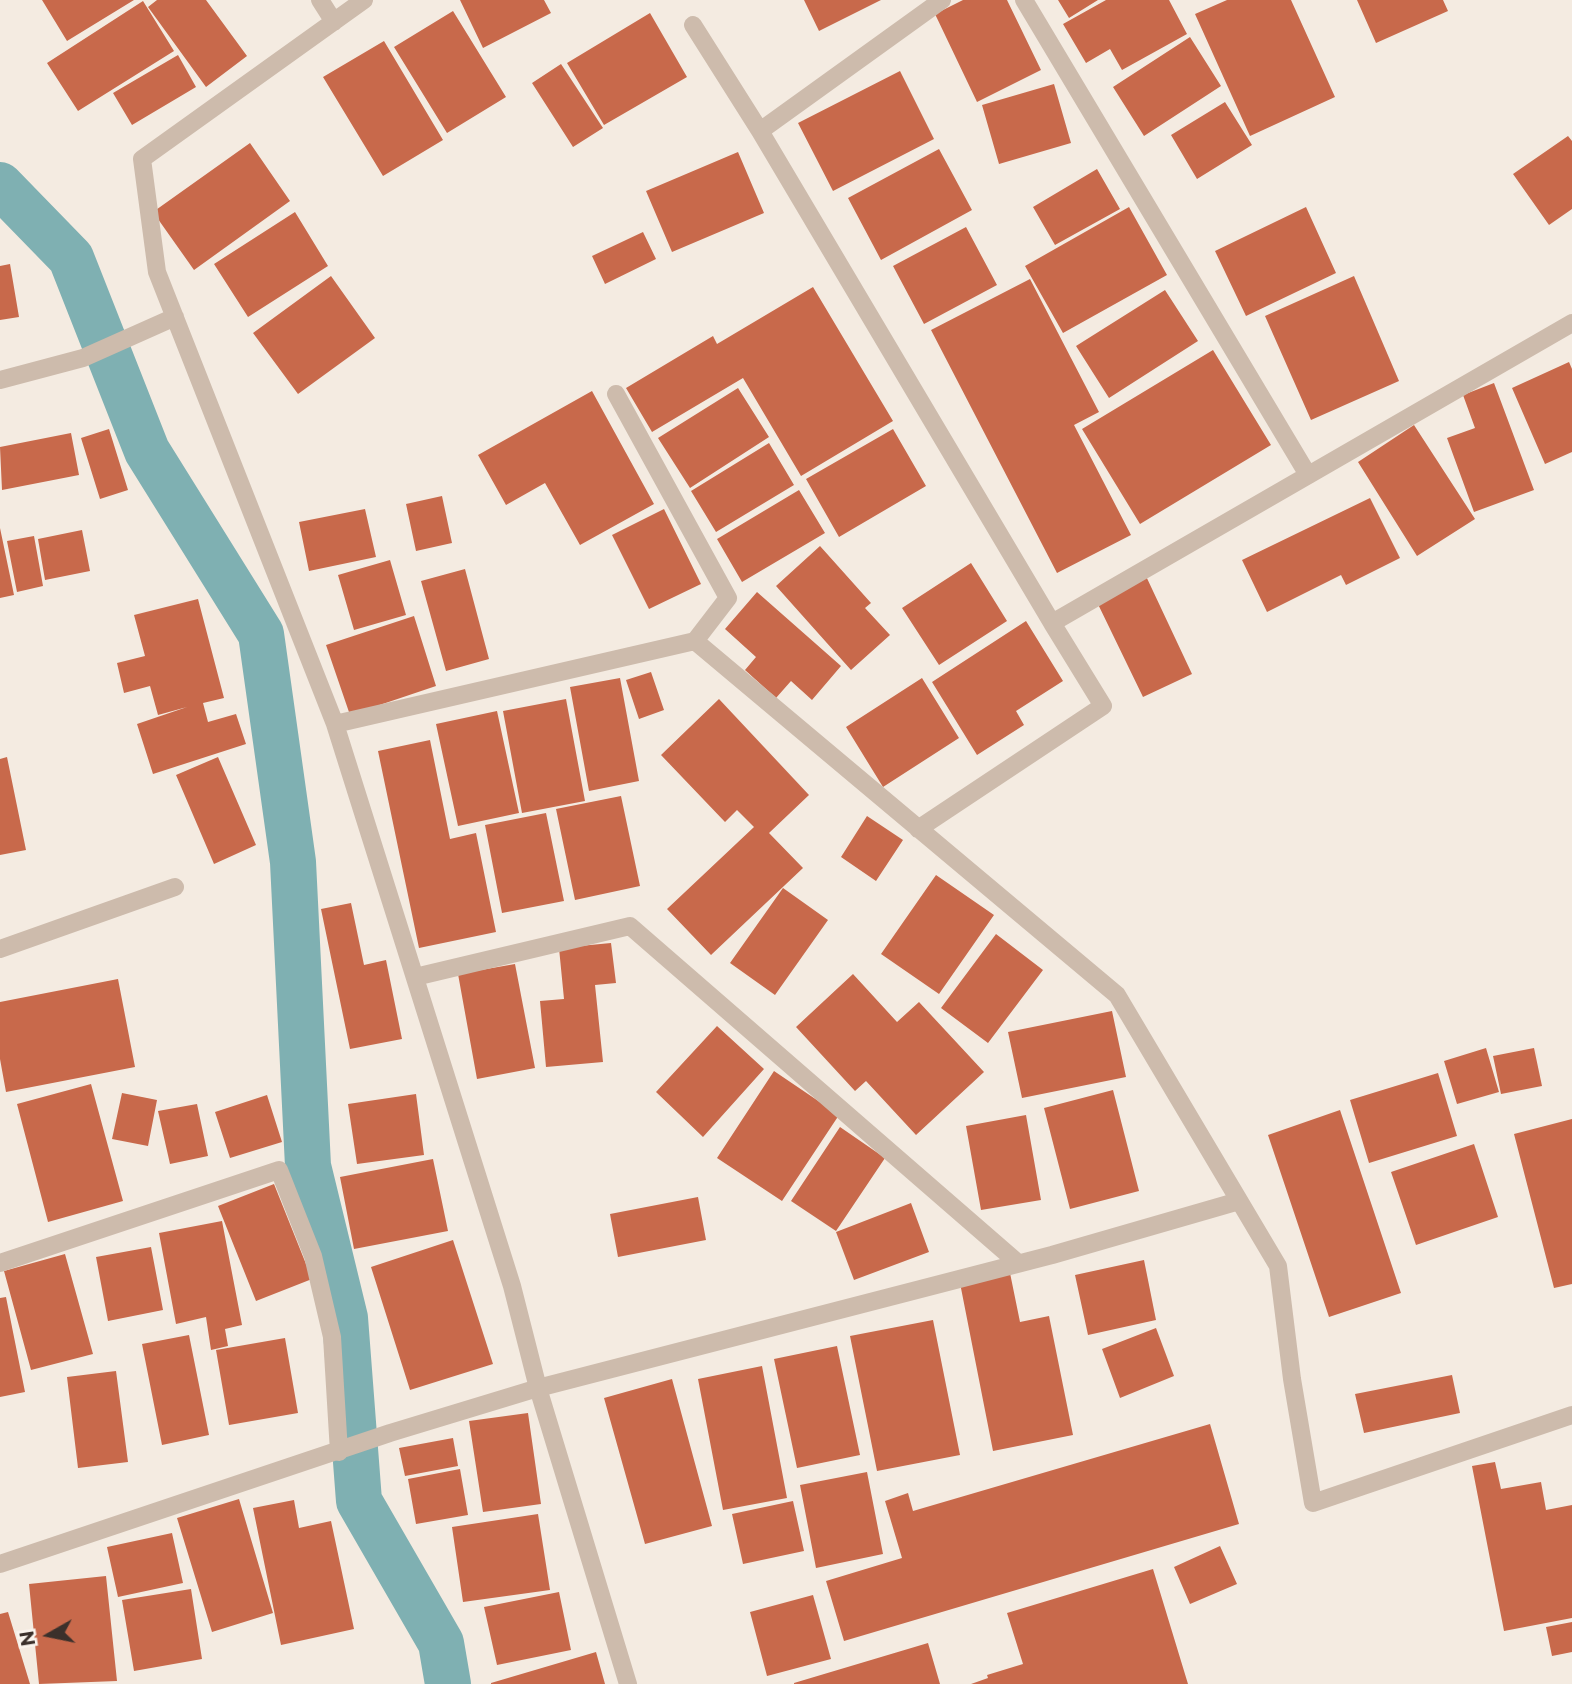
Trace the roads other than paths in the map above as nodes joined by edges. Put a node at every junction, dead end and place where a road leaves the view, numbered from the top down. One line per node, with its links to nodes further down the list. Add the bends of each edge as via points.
1 (320, 0): 5 (street)
2 (364, 0): 5 (street)
3 (942, 0): 7 (street)
4 (1024, 0): 12 (street)
5 (334, 22): 8 (street, via 142,159 157,272)
6 (693, 25): 7 (street)
7 (760, 131): 13 (street)
8 (173, 317): 10 (street, via 83,358); 15 (street)
9 (1572, 323): 12 (street)
10 (0, 380)
11 (616, 394): 14 (street, via 728,598)
12 (1308, 475): 13 (street)
13 (1052, 623): 16 (street, via 1102,706)
14 (695, 641): 15 (street); 16 (street)
15 (335, 724): 19 (street)
16 (918, 829): 20 (street, via 1117,995)
17 (175, 887): 18 (street)
18 (0, 949)
19 (415, 977): 21 (street, via 630,926); 23 (street, via 512,1286)
20 (1239, 1200): 21 (street); 24 (street, via 1278,1266 1313,1503)
21 (1018, 1263): 23 (street)
22 (0, 1264): 25 (street, via 279,1170 313,1256 332,1337)
23 (538, 1388): 25 (street); 27 (street)
24 (1572, 1415)
25 (341, 1451): 26 (street)
26 (0, 1564)
27 (628, 1684)

